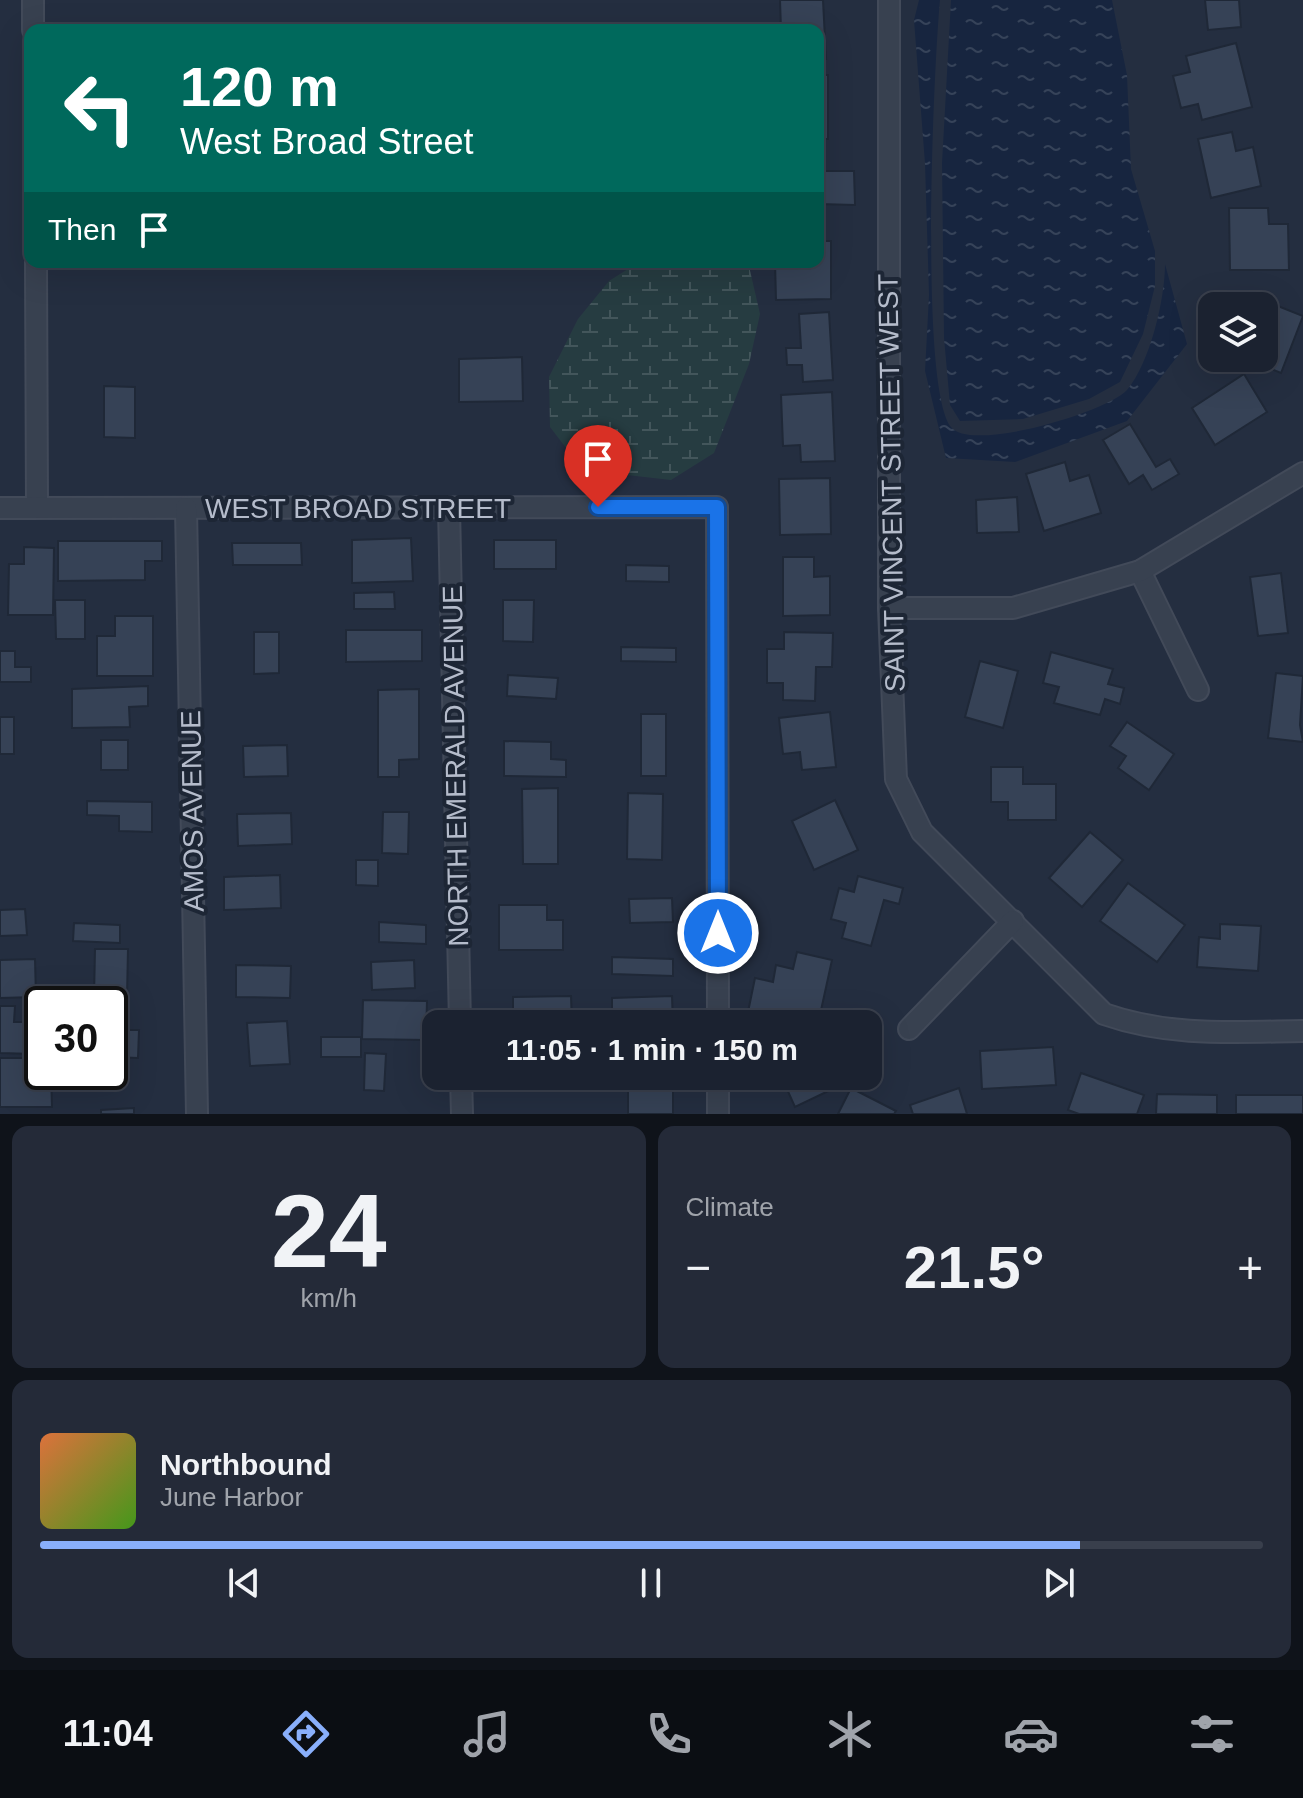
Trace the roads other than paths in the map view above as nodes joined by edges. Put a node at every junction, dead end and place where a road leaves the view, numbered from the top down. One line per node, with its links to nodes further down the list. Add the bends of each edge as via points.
1 (33, 0): 3 (street)
2 (889, 0): 11 (street, SAINT VINCENT STREET WEST)
3 (33, 24)
4 (36, 268): 7 (street)
5 (1303, 473): 10 (street)
6 (0, 508): 7 (street, WEST BROAD STREET)
7 (37, 508): 8 (street, WEST BROAD STREET)
8 (186, 508): 9 (street, WEST BROAD STREET); 20 (street, AMOS AVENUE)
9 (449, 508): 14 (street, NORTH EMERALD AVENUE); 15 (street, WEST BROAD STREET, via 717,507)
10 (1140, 571): 11 (street, via 1013,608); 12 (street)
11 (889, 608): 13 (street, SAINT VINCENT STREET WEST, via 896,779 922,832)
12 (1198, 690)
13 (1013, 921): 16 (street); 17 (street, SAINT VINCENT STREET WEST, via 1104,1014 1143,1028 1194,1033)
14 (460, 1010)
15 (718, 1010)
16 (909, 1029)
17 (1303, 1031)
18 (461, 1090): 21 (street)
19 (718, 1090): 22 (street)
20 (197, 1114)
21 (462, 1114)
22 (718, 1114)

